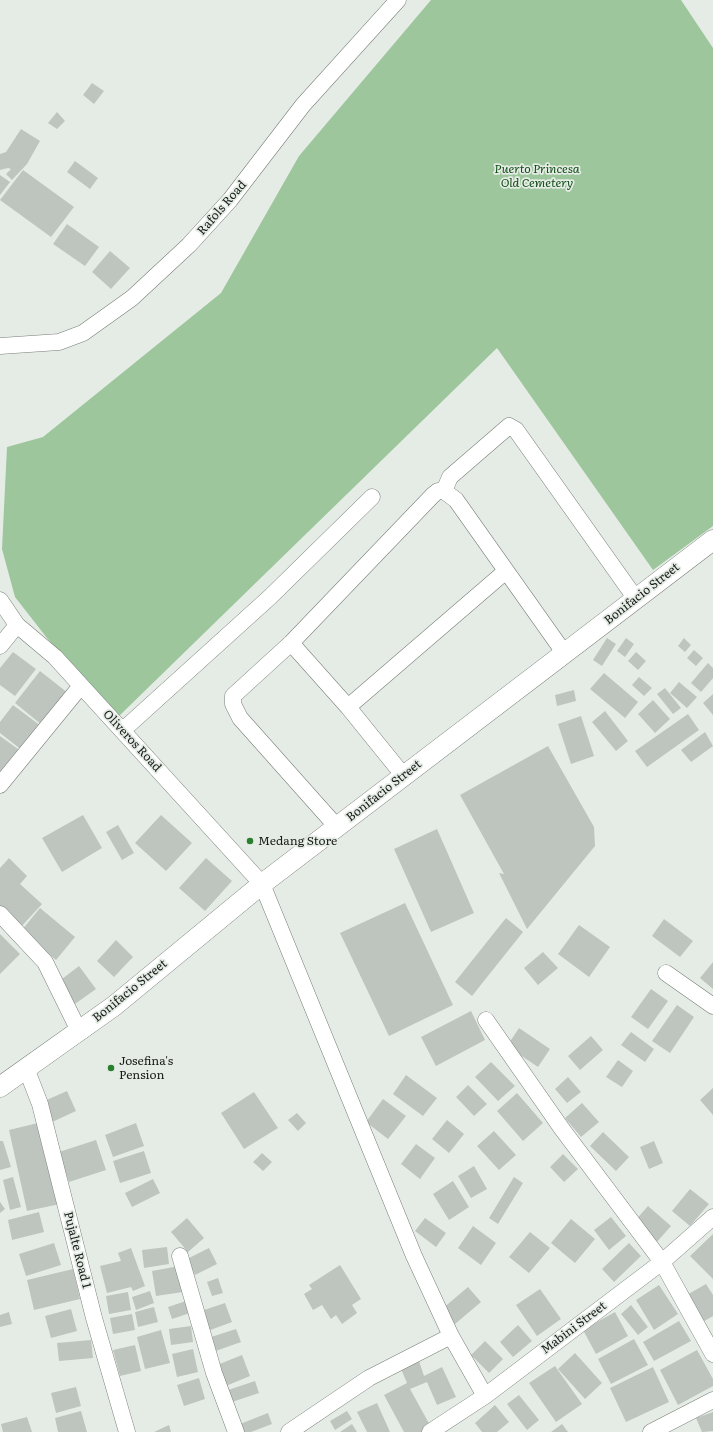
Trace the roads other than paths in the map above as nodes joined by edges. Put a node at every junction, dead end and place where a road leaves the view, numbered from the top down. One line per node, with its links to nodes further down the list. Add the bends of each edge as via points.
1 (398, 0): 2 (street, Rafols Road, via 302,105 230,200 189,245 132,298 83,333 59,342)
2 (0, 346)
3 (444, 491): 6 (street, via 456,500); 7 (street, via 450,477 509,426 516,430); 10 (street, via 438,491 428,498)
4 (372, 497): 15 (street, via 270,597)
5 (713, 540): 7 (street, Bonifacio Street)
6 (506, 571): 12 (street); 14 (street)
7 (636, 599): 12 (street, Bonifacio Street)
8 (0, 600): 9 (street, Oliveros Road)
9 (17, 625): 11 (street); 13 (street, Oliveros Road, via 55,657)
10 (291, 643): 14 (street); 18 (street, via 233,696 232,704 240,718)
11 (0, 646)
12 (565, 654): 16 (street, Bonifacio Street)
13 (80, 687): 15 (street, Oliveros Road); 17 (street)
14 (348, 707): 16 (street)
15 (123, 730): 19 (street, Oliveros Road)
16 (403, 775): 18 (street, Bonifacio Street)
17 (0, 785)
18 (337, 827): 19 (street, Bonifacio Street)
19 (262, 884): 24 (street, Bonifacio Street); 30 (street, Oliveros Road, via 414,1256)
20 (0, 914): 24 (street, via 45,962)
21 (666, 973): 22 (street)
22 (713, 1006)
23 (486, 1020): 29 (street, via 562,1129)
24 (80, 1031): 25 (street, Bonifacio Street)
25 (26, 1068): 26 (street, Bonifacio Street); 34 (street, Pujalte Road 1, via 40,1104 94,1318)
26 (0, 1087)
27 (713, 1217): 29 (street, Mabini Street)
28 (180, 1256): 35 (street, via 214,1373)
29 (662, 1262): 31 (street); 32 (street, Mabini Street)
30 (451, 1336): 32 (street, Oliveros Road); 36 (street, via 369,1378)
31 (713, 1354)
32 (485, 1396): 37 (street, Mabini Street)
33 (713, 1400): 38 (street)
34 (127, 1432)
35 (236, 1432)
36 (289, 1432)
37 (430, 1432)
38 (651, 1432)

